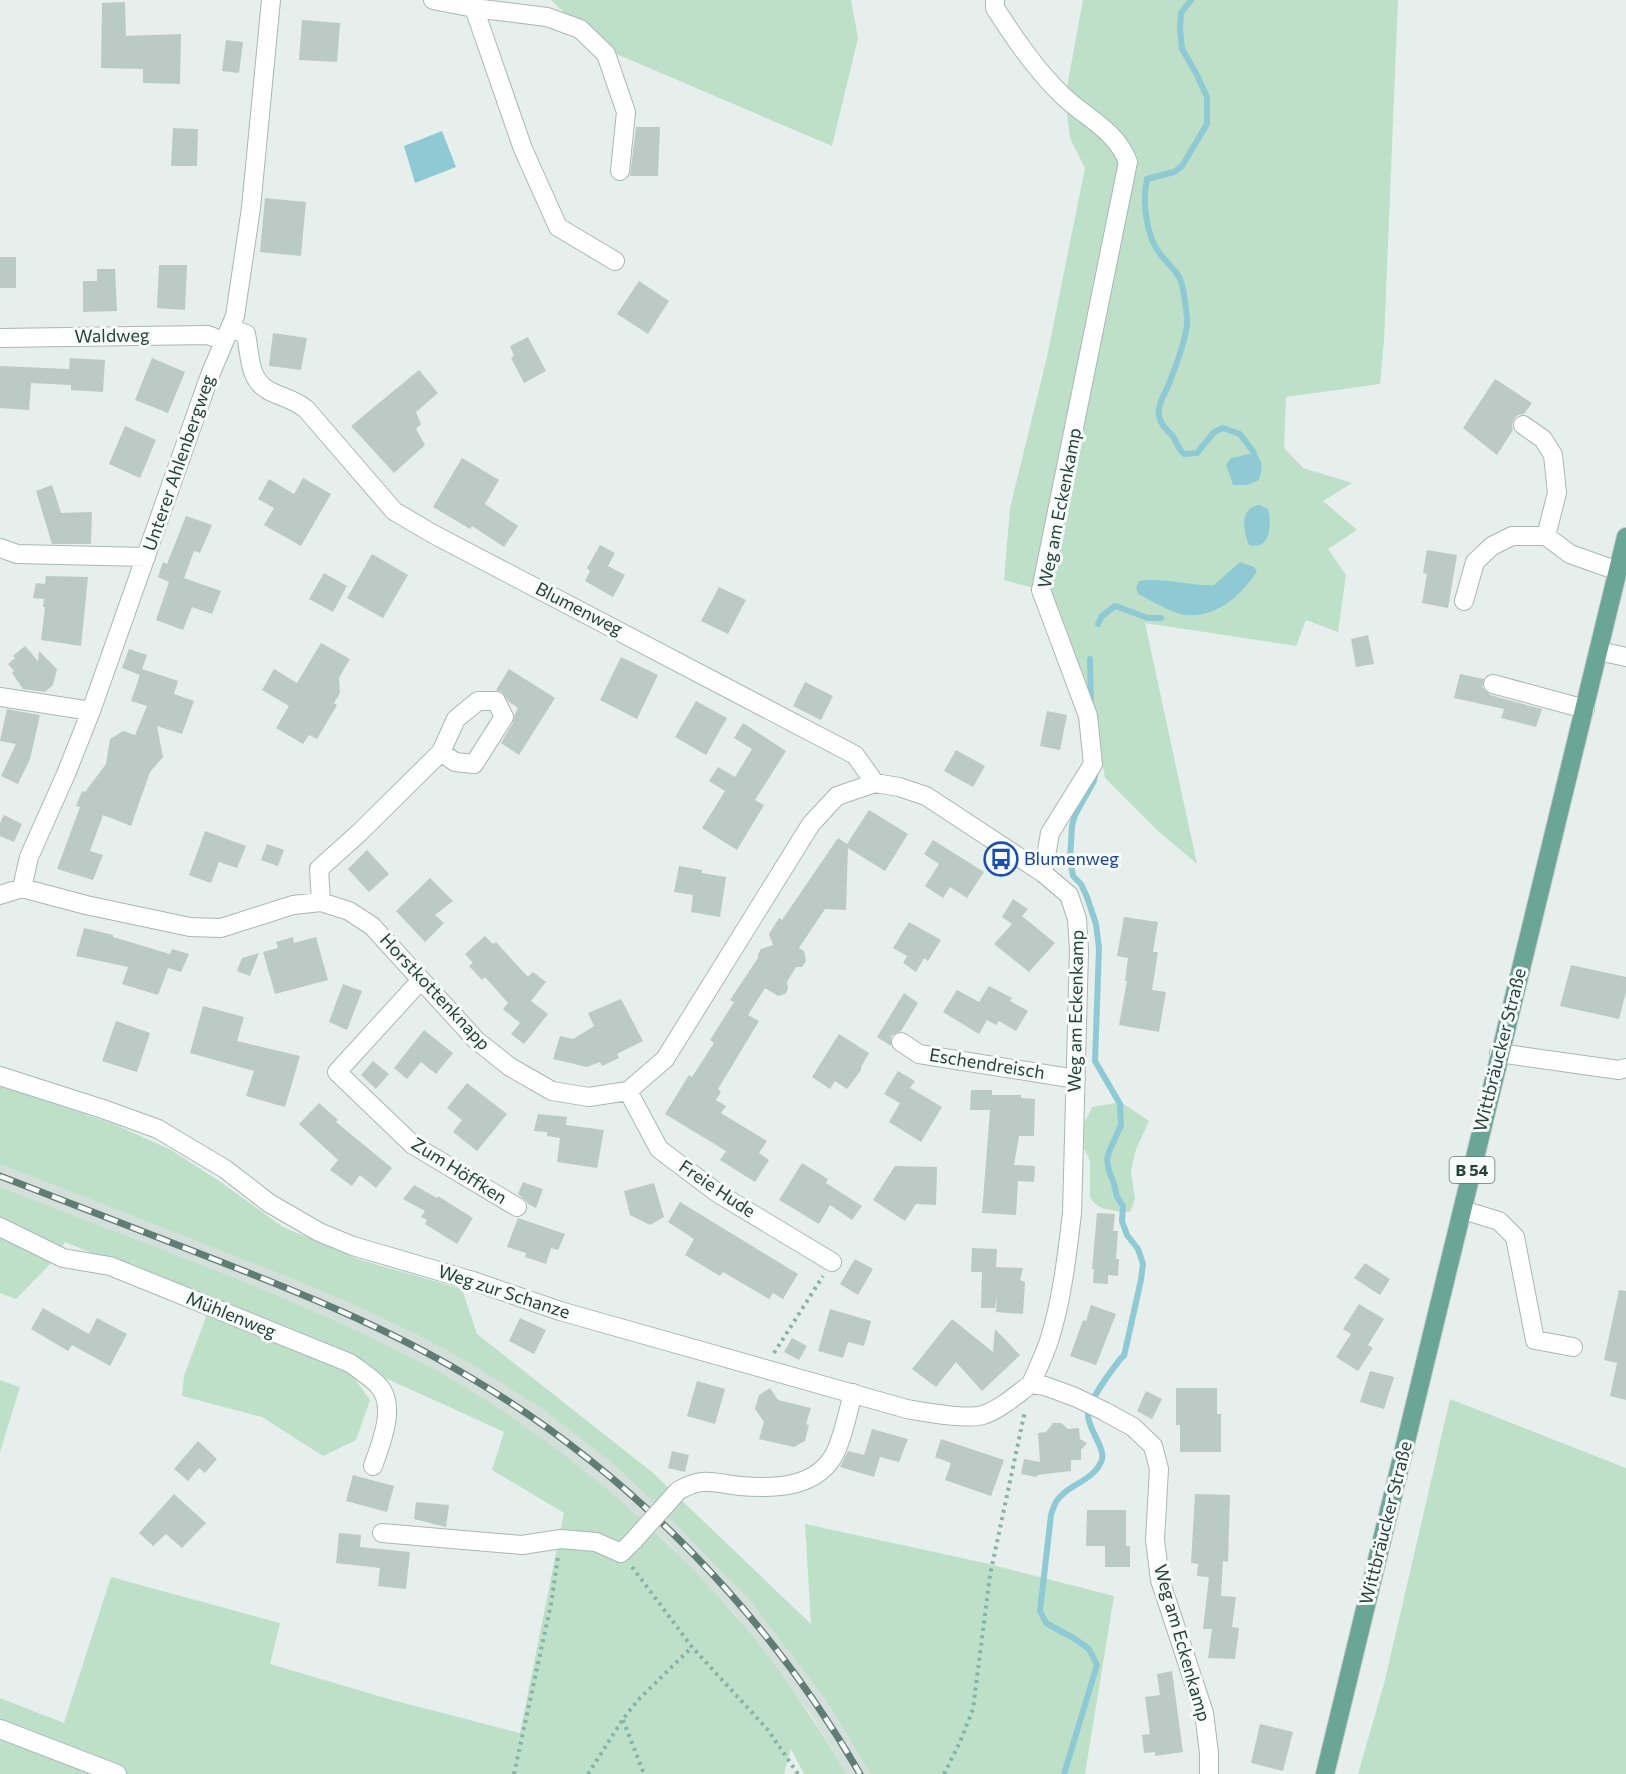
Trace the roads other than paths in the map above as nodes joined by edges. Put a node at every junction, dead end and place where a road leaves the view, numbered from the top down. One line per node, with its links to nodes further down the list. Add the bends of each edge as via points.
1 (271, 0): 7 (street, Unterer Ahlenbergweg, via 251,208 238,297)
2 (433, 0): 4 (street)
3 (995, 0): 24 (street, Weg am Eckenkamp, via 995,8 1037,68 1065,98 1110,134 1122,147 1128,162 1041,590 1088,716 1093,764 1050,833)
4 (474, 8): 5 (street, via 547,17 580,29 606,54 626,112); 6 (street, via 523,149 558,227)
5 (620, 171)
6 (615, 261)
7 (227, 334): 8 (street, Waldweg); 13 (street, Unterer Ahlenbergweg); 23 (street, Blumenweg, via 246,334 254,378 260,386 295,400 306,409 394,511 855,755)
8 (0, 338)
9 (1523, 426): 10 (street, via 1543,439 1553,454 1557,493)
10 (1546, 536): 14 (street, via 1570,555); 15 (street, via 1512,536 1492,546 1475,562)
11 (1626, 537): 14 (main road, Wittbräucker Straße / B 54)
12 (0, 548): 13 (street, via 17,554)
13 (146, 557): 21 (street, Unterer Ahlenbergweg)
14 (1618, 571): 16 (main road, Wittbräucker Straße / B 54)
15 (1464, 601)
16 (1599, 651): 17 (street); 20 (main road, Wittbräucker Straße / B 54)
17 (1626, 657)
18 (1493, 684): 20 (street)
19 (0, 697): 21 (street)
20 (1585, 709): 30 (main road, Wittbräucker Straße / B 54)
21 (91, 711): 25 (street, Unterer Ahlenbergweg, via 28,857)
22 (441, 752): 27 (street, via 319,869)
23 (875, 783): 24 (street, via 926,796); 34 (street, via 837,796 811,824 665,1059)
24 (1043, 873): 33 (street, Weg am Eckenkamp, via 1069,895 1077,919)
25 (22, 888): 26 (street); 27 (street, Horstkottenknapp, via 179,925 221,928 293,905)
26 (0, 895)
27 (321, 902): 28 (street, Horstkottenknapp, via 349,911 372,926)
28 (421, 980): 34 (street, Horstkottenknapp, via 476,1040 510,1067 552,1091 589,1097); 35 (street, Zum Höffken, via 336,1072 413,1145)
29 (901, 1042): 33 (street, Eschendreisch, via 919,1054)
30 (1499, 1053): 31 (street); 36 (main road, Wittbräucker Straße / B 54)
31 (1626, 1068)
32 (0, 1076): 41 (street, Weg zur Schanze, via 158,1129 225,1169 269,1203 319,1232 353,1246 560,1311)
33 (1076, 1079): 40 (street, Weg am Eckenkamp, via 1068,1254 1048,1341)
34 (628, 1091): 38 (street, Freie Hude, via 659,1149 719,1194)
35 (517, 1207)
36 (1463, 1210): 39 (street, via 1499,1221 1515,1236 1535,1340); 47 (main road, Wittbräucker Straße / B 54)
37 (0, 1227): 42 (street, Mühlenweg, via 63,1258 110,1266 350,1363 379,1385 384,1396 384,1435)
38 (832, 1262)
39 (1573, 1347)
40 (1031, 1384): 41 (street, Weg zur Schanze, via 981,1415 942,1415); 46 (street, Weg am Eckenkamp, via 1075,1397 1104,1411 1133,1427 1153,1446 1159,1469 1155,1540 1160,1580 1204,1713)
41 (853, 1394): 43 (street, bridge, via 836,1451 816,1477 780,1486 693,1483 678,1491 628,1546 561,1539 522,1545)
42 (373, 1466)
43 (382, 1533)
44 (0, 1729): 45 (street)
45 (117, 1774)
46 (1209, 1774)
47 (1325, 1774)

